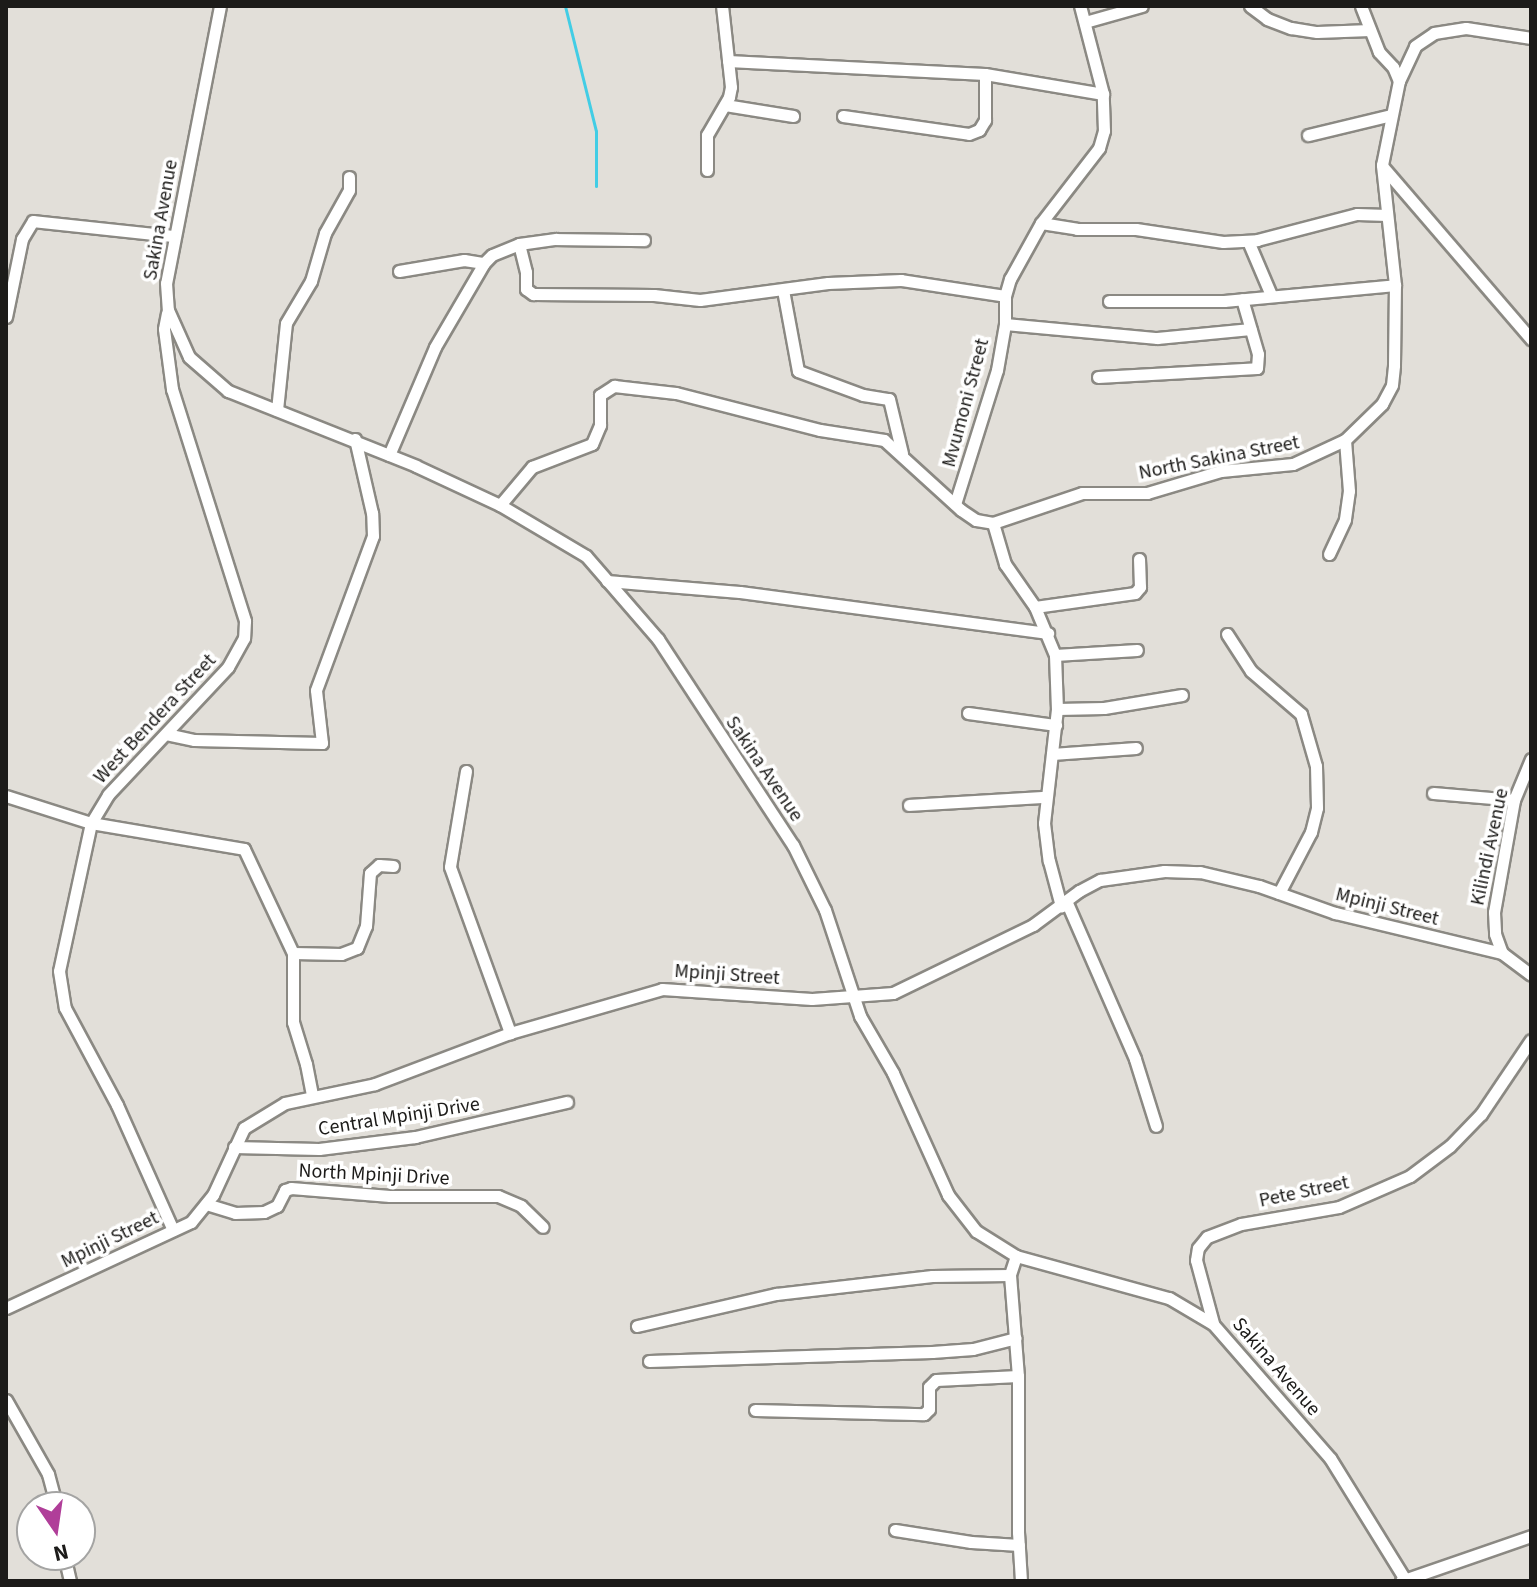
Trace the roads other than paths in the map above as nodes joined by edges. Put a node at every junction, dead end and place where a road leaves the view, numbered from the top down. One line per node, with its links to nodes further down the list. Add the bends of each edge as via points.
1 (220, 6): 24 (street, Sakina Avenue)
2 (722, 6): 10 (street)
3 (1080, 6): 7 (street, Mvumoni Street)
4 (1142, 6): 7 (street)
5 (1250, 6): 8 (street, via 1291,28)
6 (1361, 6): 8 (street)
7 (1085, 22): 13 (street, Mvumoni Street)
8 (1370, 30): 12 (street)
9 (1531, 38): 12 (street, North Sakina Street, via 1466,28 1434,33 1415,46)
10 (728, 61): 11 (street); 14 (street, via 731,87)
11 (985, 74): 13 (street); 17 (street, via 985,120 969,134)
12 (1399, 81): 15 (street, North Sakina Street)
13 (1103, 94): 23 (street, Mvumoni Street, via 1099,148)
14 (725, 105): 16 (street); 20 (street, via 707,135)
15 (1391, 115): 18 (street); 19 (street, North Sakina Street)
16 (793, 116)
17 (843, 116)
18 (1308, 135)
19 (1382, 165): 22 (street, North Sakina Street); 40 (street)
20 (707, 170)
21 (349, 177): 42 (street, via 349,190 325,233 311,281 286,323)
22 (1387, 215): 26 (street, via 1357,214); 30 (street, North Sakina Street)
23 (1041, 223): 26 (street); 33 (street, Mvumoni Street)
24 (174, 236): 36 (street, Sakina Avenue, via 166,283); 37 (street, via 33,221 22,239)
25 (644, 240): 27 (street, via 573,238)
26 (1248, 241): 32 (street)
27 (519, 244): 28 (street); 31 (street, via 526,289 533,294 700,300)
28 (484, 263): 29 (street, via 464,260); 46 (street, via 435,347)
29 (399, 271)
30 (1395, 285): 32 (street); 44 (street, North Sakina Street, via 1392,385 1382,404)
31 (783, 290): 33 (street, via 901,280); 45 (street, via 798,371 889,399)
32 (1271, 295): 34 (street)
33 (1005, 296): 38 (street, Mvumoni Street)
34 (1242, 299): 35 (street); 39 (street)
35 (1109, 301)
36 (168, 310): 42 (street, Sakina Avenue, via 189,357 206,375 228,391); 62 (street, West Bendera Street, via 164,329 172,389 245,621 239,652)
37 (6, 317)
38 (1005, 324): 39 (street, via 1157,338); 47 (street, Mvumoni Street, via 997,370)
39 (1251, 329): 41 (street, via 1257,368)
40 (1531, 339)
41 (1098, 377)
42 (277, 410): 43 (street, Sakina Avenue)
43 (355, 439): 46 (street, Sakina Avenue); 62 (street, via 373,536 316,690 322,743 194,740)
44 (1345, 440): 49 (street, North Sakina Street, via 1293,464 1221,471 1147,493 1082,493); 50 (street, via 1349,491 1345,519)
45 (902, 453): 47 (street); 48 (street, via 869,435 820,430 676,393 614,386 600,395 600,425 592,444 532,467)
46 (389, 455): 48 (street, Sakina Avenue)
47 (955, 504): 49 (street, via 976,520)
48 (500, 505): 52 (street, Sakina Avenue, via 586,556)
49 (993, 523): 53 (street, via 1005,564)
50 (1329, 554)
51 (1139, 559): 53 (street, via 1140,587 1135,593)
52 (607, 581): 54 (street, via 740,592); 79 (street, Sakina Avenue, via 658,639 793,845 825,910)
53 (1035, 607): 54 (street)
54 (1048, 633): 57 (street)
55 (1227, 634): 74 (street, via 1251,671 1301,714 1316,766 1317,808 1311,832)
56 (1137, 650): 57 (street)
57 (1055, 655): 59 (street)
58 (1182, 695): 59 (street, via 1104,708)
59 (1057, 709): 61 (street)
60 (968, 713): 61 (street)
61 (1056, 725): 64 (street)
62 (166, 734): 72 (street, West Bendera Street, via 108,795)
63 (1136, 748): 64 (street)
64 (1052, 754): 69 (street)
65 (1531, 759): 70 (street, Kilindi Avenue)
66 (466, 771): 80 (street, via 450,867)
67 (1433, 793): 70 (street)
68 (6, 796): 72 (street)
69 (1045, 797): 71 (street); 75 (street, via 1049,861)
70 (1514, 800): 77 (street, Kilindi Avenue, via 1494,912)
71 (909, 805)
72 (91, 823): 76 (street, via 244,849); 88 (street, West Bendera Street, via 60,954 60,994)
73 (393, 866): 76 (street, via 379,865 370,873 366,926 357,948 341,954)
74 (1279, 893): 75 (street, Mpinji Street, via 1200,872 1164,871 1100,880); 77 (street, Mpinji Street, via 1335,913)
75 (1064, 904): 79 (street, Mpinji Street, via 931,977 893,993); 84 (street, via 1135,1059)
76 (293, 953): 82 (street, via 293,1022)
77 (1502, 953): 78 (street)
78 (1531, 975)
79 (852, 998): 80 (street, Mpinji Street, via 662,989); 89 (street, Sakina Avenue, via 893,1073 948,1195 976,1231)
80 (510, 1033): 82 (street, Mpinji Street, via 375,1084)
81 (1531, 1040): 92 (street, Pete Street, via 1481,1114 1410,1176 1339,1207 1241,1224 1207,1237 1196,1260)
82 (312, 1095): 85 (street, Mpinji Street, via 251,1122)
83 (567, 1102): 85 (street, Central Mpinji Drive, via 400,1139 319,1149)
84 (1156, 1126)
85 (234, 1147): 86 (street, Mpinji Street)
86 (206, 1204): 87 (street, North Mpinji Drive, via 235,1213 264,1212 277,1206 291,1188 390,1196 498,1196 521,1206); 88 (street, Mpinji Street, via 191,1222)
87 (543, 1227)
88 (173, 1230): 91 (street, Mpinji Street)
89 (1016, 1256): 90 (street); 92 (street, Sakina Avenue, via 1169,1298)
90 (1010, 1275): 93 (street, via 932,1276 776,1294); 94 (street)
91 (6, 1308)
92 (1213, 1324): 103 (street, Sakina Avenue, via 1330,1458)
93 (637, 1326)
94 (1016, 1338): 95 (street, via 932,1352); 96 (street)
95 (649, 1361)
96 (1018, 1376): 98 (street, via 936,1380 929,1387 929,1409 924,1414); 102 (street)
97 (6, 1400): 99 (street)
98 (755, 1410)
99 (53, 1491)
100 (895, 1530): 102 (street)
101 (1531, 1536): 103 (street)
102 (1019, 1545): 104 (street)
103 (1402, 1580)
104 (1021, 1581)

